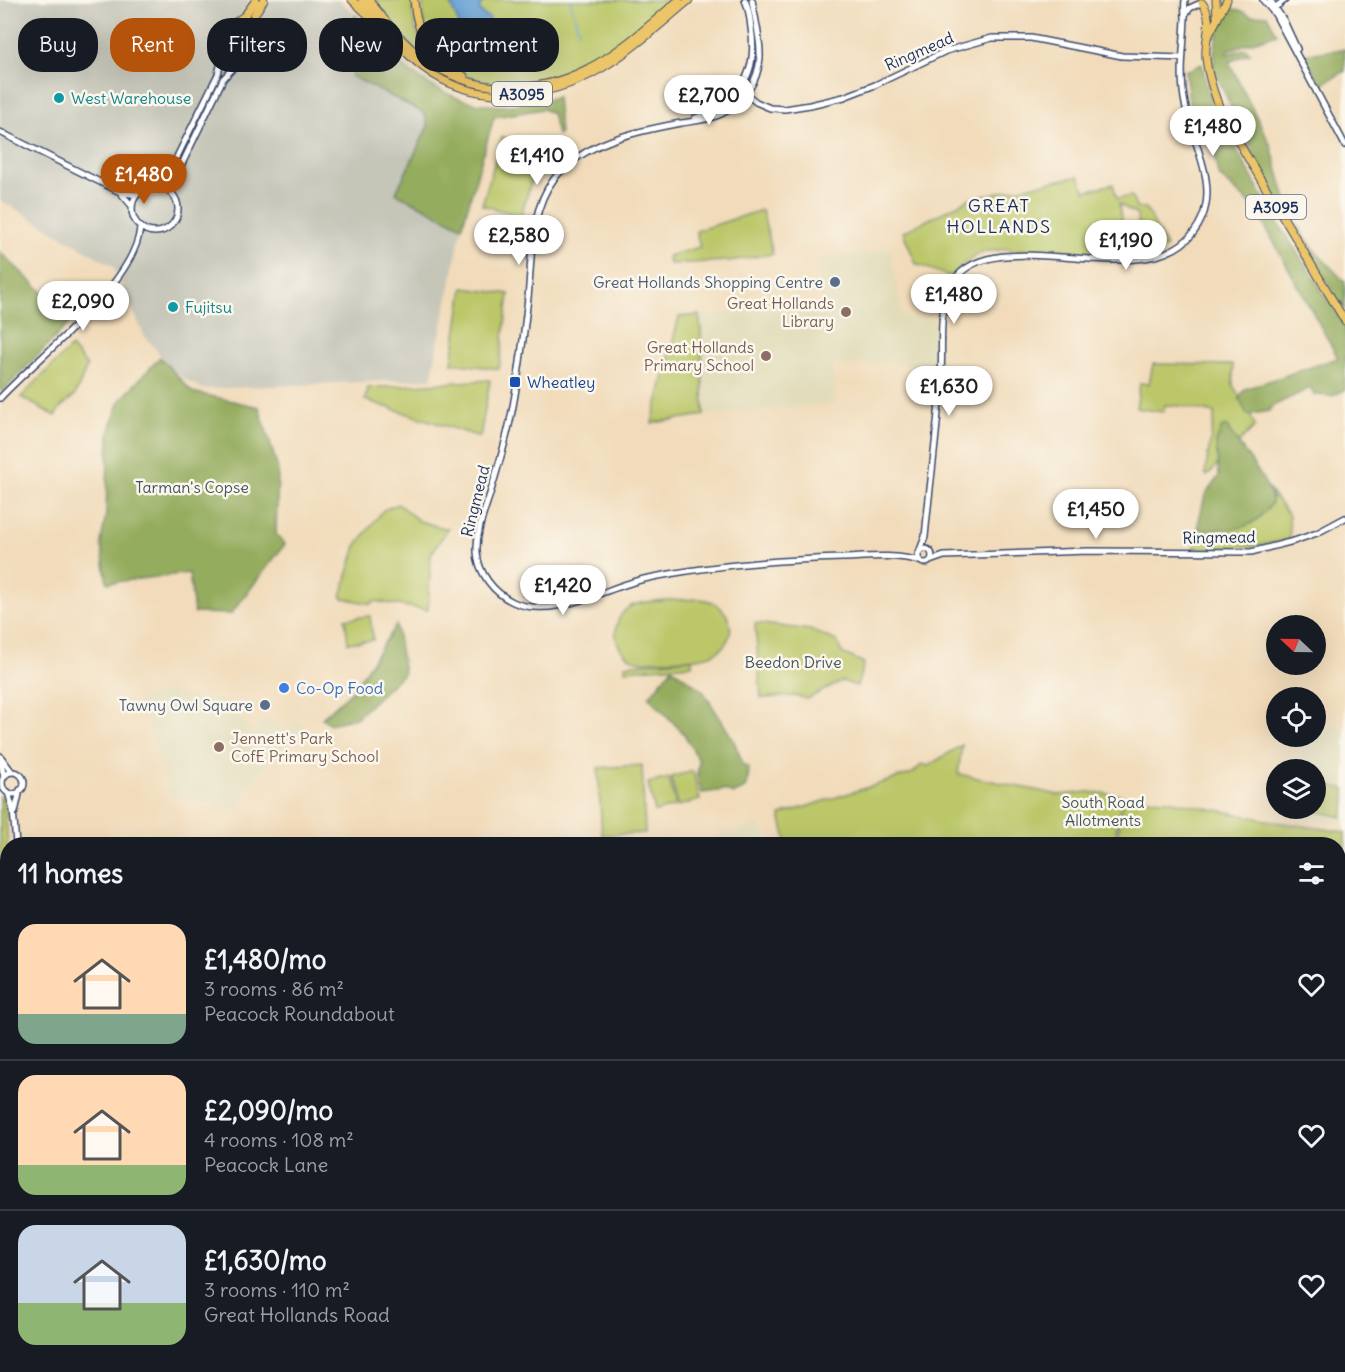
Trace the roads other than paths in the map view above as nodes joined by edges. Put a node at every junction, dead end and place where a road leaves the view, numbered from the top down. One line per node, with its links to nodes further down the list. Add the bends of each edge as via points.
1 (256, 0): 21 (main road)
2 (264, 0): 22 (main road)
3 (352, 0): 27 (main road, A3095)
4 (362, 0): 26 (main road, A3095, via 387,33)
5 (369, 0): 31 (main road, A3095, via 421,57 447,73)
6 (414, 0): 31 (main road, A3095, via 423,40 458,73)
7 (679, 0): 31 (main road, A3095, via 625,45 578,74 526,87)
8 (688, 0): 30 (main road, A3095, via 604,67 557,88 522,94 485,92 456,85)
9 (746, 0): 32 (street, Ringmead, via 753,58)
10 (752, 0): 33 (street, Ringmead, via 760,58)
11 (1185, 0): 20 (street)
12 (1216, 0): 18 (main road); 23 (main road)
13 (1227, 0): 23 (main road)
14 (1263, 0): 19 (street)
15 (1270, 0): 19 (street)
16 (1275, 0): 17 (street)
17 (1285, 0): 19 (street)
18 (1200, 2): 20 (street); 24 (main road, A3095, via 1209,15)
19 (1273, 8): 36 (street)
20 (1185, 15): 25 (street)
21 (241, 18)
22 (254, 18)
23 (1216, 23): 24 (main road)
24 (1207, 39): 45 (main road, A3095, via 1210,80 1227,126)
25 (1182, 58): 33 (street, Ringmead, via 1122,56 1031,38 992,38 946,51 854,93 810,105 770,108); 48 (street, via 1185,104 1205,170 1208,194 1196,230 1168,251 1143,258 1031,256 981,260 967,268 950,287 943,312 938,415)
26 (415, 59)
27 (415, 62)
28 (218, 72): 37 (street, via 167,177)
29 (229, 72): 38 (street)
30 (432, 72)
31 (480, 85)
32 (740, 90): 33 (street, Ringmead); 34 (street, Ringmead, via 720,107)
33 (746, 94): 34 (street, Ringmead, via 724,113)
34 (682, 123): 51 (street, Ringmead, via 620,138 580,155 561,170 546,193 534,241 510,420 480,525 477,556 482,572 499,594 532,607 577,601 643,579 702,569 822,558)
35 (0, 132): 39 (street)
36 (1345, 145)
37 (158, 186): 38 (street); 40 (street)
38 (169, 190): 43 (street, via 177,218 170,227)
39 (120, 192): 40 (street); 41 (street)
40 (137, 195): 41 (street)
41 (133, 206): 42 (street)
42 (140, 228): 43 (street); 44 (street)
43 (151, 232): 44 (street)
44 (137, 245): 46 (street, via 106,292)
45 (1345, 321)
46 (0, 398)
47 (1345, 518): 52 (street, Ringmead, via 1317,533 1251,552 1088,551)
48 (925, 537): 49 (street); 50 (street)
49 (920, 551): 50 (street); 51 (street, Ringmead); 53 (street)
50 (930, 551): 52 (street, Ringmead); 54 (street)
51 (907, 556): 53 (street, Ringmead)
52 (944, 556): 54 (street, Ringmead)
53 (919, 561): 54 (street)
54 (930, 561)
55 (0, 758): 56 (street); 57 (street)
56 (12, 772): 57 (street); 58 (street, via 22,778)
57 (4, 777): 59 (street, via 2,786)
58 (20, 790): 59 (street); 60 (street)
59 (8, 792): 60 (street)
60 (14, 817): 61 (street)
61 (15, 837)

